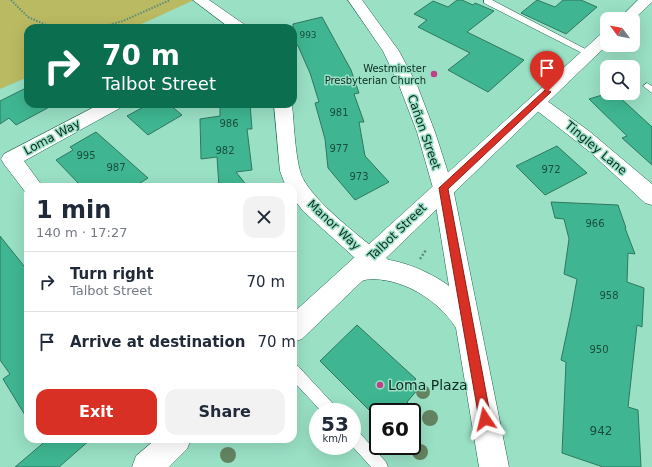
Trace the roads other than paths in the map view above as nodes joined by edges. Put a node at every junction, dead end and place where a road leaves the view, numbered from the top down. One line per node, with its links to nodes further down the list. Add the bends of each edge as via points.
1 (200, 0): 6 (main road)
2 (355, 0): 15 (main road, Cañon Street, via 391,51 408,85)
3 (488, 0): 8 (lane)
4 (646, 0): 5 (main road)
5 (633, 12)
6 (234, 24)
7 (600, 43): 8 (main road, Talbot Street)
8 (589, 53): 9 (main road, Talbot Street)
9 (537, 102): 15 (main road, Talbot Street); 16 (main road, Tingley Lane, via 612,159)
10 (107, 108): 12 (main road, Loma Way, via 11,159)
11 (283, 108): 13 (main road, Manor Way, via 290,171)
12 (30, 183)
13 (295, 183)
14 (297, 188): 17 (main road, Manor Way)
15 (443, 188): 17 (main road, Talbot Street); 18 (main road, Cañon Street)
16 (652, 197)
17 (369, 267): 18 (main road, via 419,282 446,297 462,312); 19 (main road, Talbot Street)
18 (468, 325): 26 (main road, Cañon Street)
19 (297, 327)
20 (297, 375): 21 (lane)
21 (323, 403)
22 (173, 443): 24 (main road)
23 (361, 445): 25 (lane)
24 (147, 467)
25 (381, 467)
26 (494, 467)

